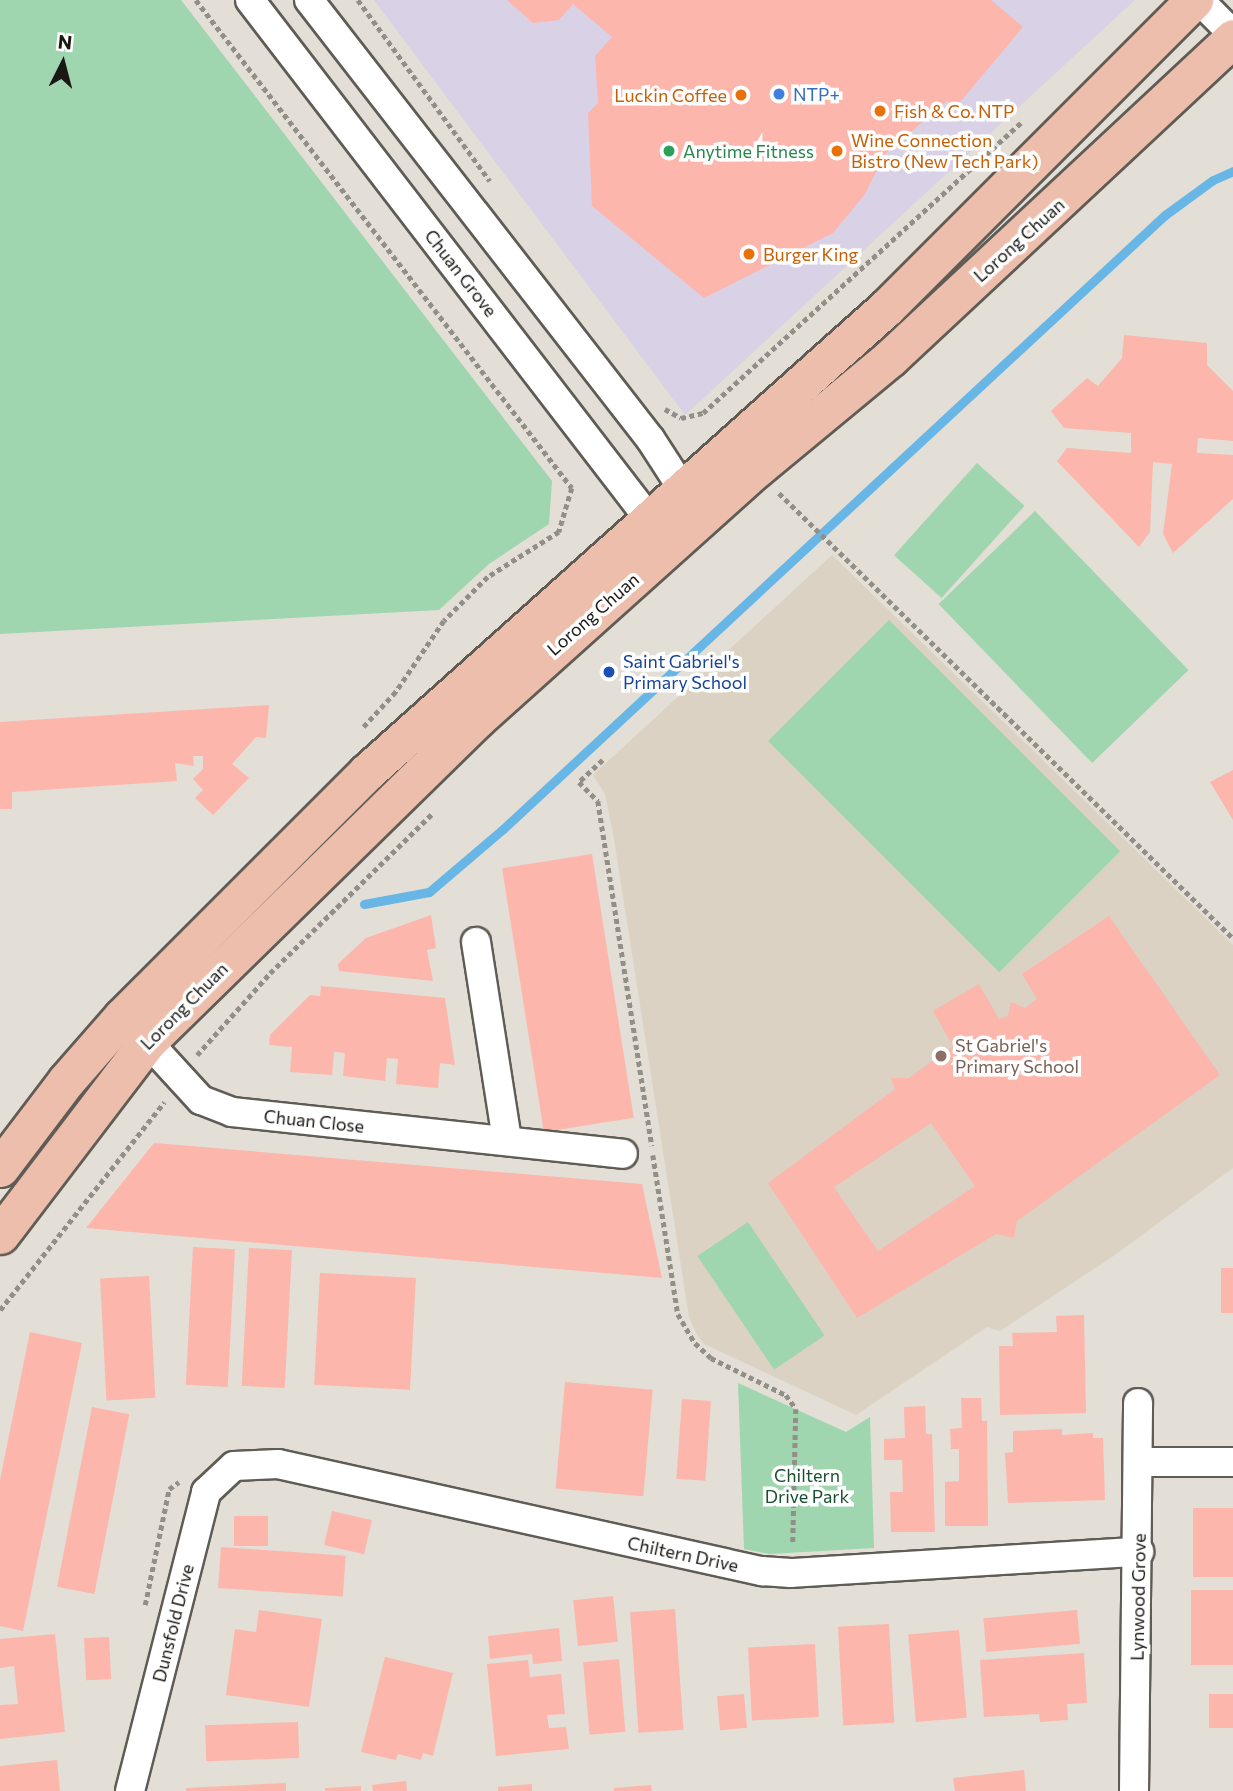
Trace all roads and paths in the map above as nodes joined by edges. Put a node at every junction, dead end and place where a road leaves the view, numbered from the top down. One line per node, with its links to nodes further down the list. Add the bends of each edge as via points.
1 (196, 0): 13 (path, via 572,488 559,531 488,577 444,621 396,692)
2 (250, 0): 12 (street, Chuan Grove)
3 (309, 0): 10 (street, via 650,440)
4 (358, 0): 8 (path)
5 (1197, 0): 6 (street); 10 (main road, Lorong Chuan)
6 (1233, 36): 10 (main road, Lorong Chuan, via 1000,257)
7 (1025, 119): 9 (path, via 703,413 681,418)
8 (493, 185)
9 (659, 406)
10 (694, 505): 12 (main road, Lorong Chuan)
11 (795, 510): 20 (path)
12 (661, 534): 15 (main road, Lorong Chuan); 18 (main road, Lorong Chuan)
13 (360, 731)
14 (603, 760): 35 (path, via 579,782 598,801 678,1314 695,1343 711,1358 786,1395 796,1409)
15 (367, 772): 16 (main road, Lorong Chuan); 18 (street)
16 (337, 802): 19 (street); 22 (main road, Lorong Chuan)
17 (442, 802): 24 (path, via 270,973)
18 (395, 803): 19 (main road, Lorong Chuan)
19 (364, 831): 23 (main road, Lorong Chuan)
20 (1233, 938)
21 (476, 942): 25 (street)
22 (123, 1016): 23 (street, Chuan Close); 27 (main road, Lorong Chuan)
23 (148, 1041): 24 (street, Chuan Close); 28 (main road, Lorong Chuan)
24 (180, 1077): 25 (street, Chuan Close, via 201,1100 232,1112); 29 (path)
25 (507, 1141): 26 (street, Chuan Close)
26 (623, 1154)
27 (0, 1168)
28 (0, 1235)
29 (0, 1310)
30 (1138, 1403): 31 (street, Lynwood Grove)
31 (1139, 1462): 32 (street); 34 (street, Lynwood Grove)
32 (1233, 1462)
33 (234, 1466): 35 (street, Chiltern Drive, via 278,1464 762,1571); 36 (street, Dunsfold Drive, via 206,1492)
34 (1139, 1552): 35 (street, Chiltern Drive); 37 (street, Lynwood Grove)
35 (791, 1573)
36 (130, 1791)
37 (1134, 1791)

